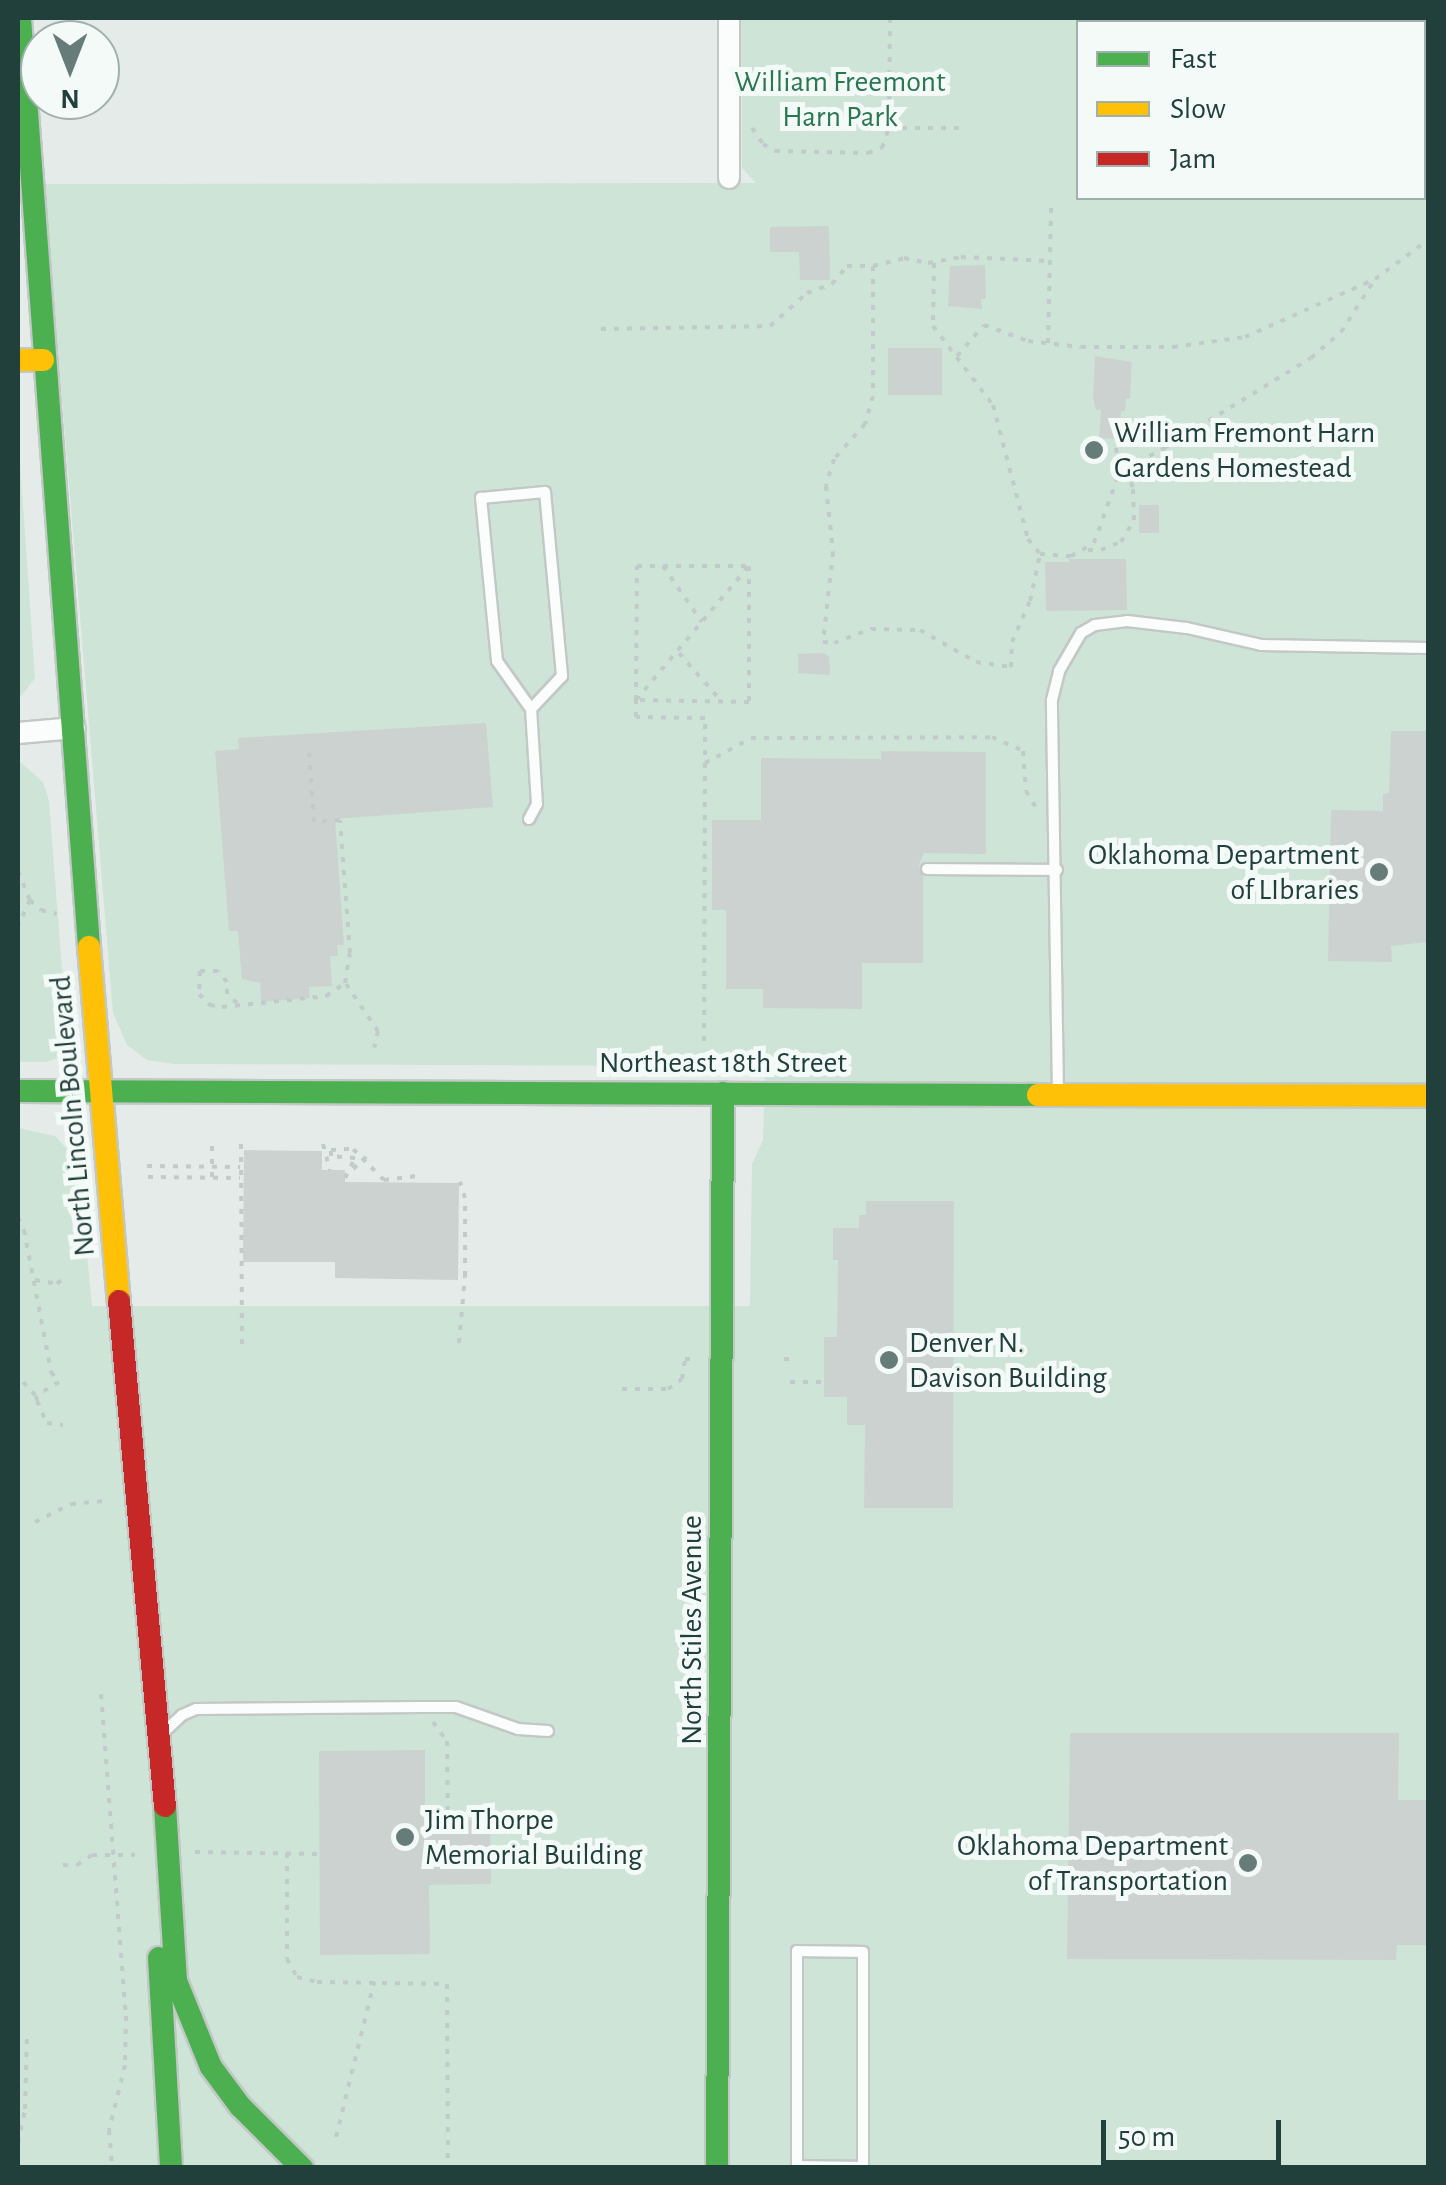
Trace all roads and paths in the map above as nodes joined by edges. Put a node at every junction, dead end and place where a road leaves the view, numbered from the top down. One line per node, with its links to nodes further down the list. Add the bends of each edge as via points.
1 (20, 18): 24 (main road, North Lincoln Boulevard)
2 (729, 18): 13 (street)
3 (890, 18): 5 (path)
4 (882, 75): 5 (path)
5 (890, 75): 9 (path)
6 (847, 104): 7 (path)
7 (854, 114)
8 (751, 123): 12 (path, via 763,144 783,152 868,153)
9 (889, 128): 10 (path); 12 (path)
10 (960, 128)
11 (876, 139): 12 (path)
12 (883, 146)
13 (729, 178)
14 (1051, 208): 16 (path)
15 (1428, 240): 19 (path)
16 (1048, 261): 17 (path, via 961,257); 21 (path)
17 (934, 263): 18 (path, via 904,258); 22 (path, via 934,326)
18 (873, 266): 20 (path, via 847,266 770,326); 28 (path, via 870,411 834,459 826,486 833,552 823,642 871,629 920,630 976,662 1010,667)
19 (1375, 279): 21 (path, via 1245,336 1211,344); 26 (path, via 1341,332 1311,358 1138,462)
20 (601, 329)
21 (1048, 344): 22 (path, via 984,325)
22 (957, 356): 28 (path, via 993,406 1028,539)
23 (18, 360): 24 (main road)
24 (43, 360): 37 (main road, North Lincoln Boulevard)
25 (1116, 438): 26 (path)
26 (1118, 460): 27 (path, via 1117,479); 27 (path, via 1133,487 1134,520 1121,542)
27 (1088, 550): 28 (path)
28 (1040, 554)
29 (663, 566): 30 (path); 31 (path); 34 (path, via 637,566)
30 (749, 566): 31 (path); 35 (path, via 748,702)
31 (702, 622): 33 (path)
32 (1428, 648): 41 (lane, via 1243,644 1153,624 1095,624 1070,648 1054,685)
33 (678, 651): 34 (path); 35 (path)
34 (636, 700): 35 (path); 40 (path, via 636,717 705,718)
35 (722, 702)
36 (531, 709): 36 (lane, via 562,676 545,492 481,498 497,661); 42 (lane, via 537,804)
37 (75, 728): 38 (street); 54 (main road, North Lincoln Boulevard)
38 (18, 733)
39 (309, 753): 49 (path, via 314,822 340,820 350,953)
40 (705, 763): 41 (path, via 751,738 992,737 1023,751 1030,800 1041,813); 51 (path)
41 (1055, 816): 44 (lane)
42 (529, 819)
43 (927, 869): 44 (lane)
44 (1056, 870): 56 (lane)
45 (18, 871): 47 (path, via 30,900)
46 (42, 910): 47 (path)
47 (25, 916): 48 (path)
48 (18, 926)
49 (345, 983): 50 (path, via 326,996); 52 (path, via 378,1030)
50 (237, 1003): 50 (path, via 210,1005 198,994 200,971 218,971)
51 (704, 1041)
52 (374, 1048)
53 (18, 1091): 54 (main road, Northeast 18th Street)
54 (100, 1091): 55 (main road, Northeast 18th Street); 88 (main road, North Lincoln Boulevard)
55 (723, 1093): 56 (main road, Northeast 18th Street); 108 (main road, North Stiles Avenue)
56 (1058, 1096): 57 (main road, Northeast 18th Street)
57 (1428, 1096)
58 (212, 1143): 64 (path)
59 (240, 1144): 66 (path)
60 (323, 1144): 65 (path)
61 (371, 1152): 62 (path)
62 (364, 1159): 62 (path, via 346,1175 354,1158 329,1151 353,1149); 67 (path, via 384,1180)
63 (147, 1166): 64 (path)
64 (212, 1166): 66 (path); 69 (path)
65 (330, 1170)
66 (241, 1172): 69 (path); 75 (path)
67 (417, 1176)
68 (148, 1177): 69 (path)
69 (212, 1177)
70 (460, 1182): 74 (path, via 465,1238)
71 (18, 1217): 73 (path)
72 (66, 1275): 73 (path, via 57,1284)
73 (34, 1280): 81 (path, via 51,1372 59,1382)
74 (459, 1343)
75 (242, 1344)
76 (693, 1358): 80 (path, via 686,1358 682,1379 668,1389)
77 (23, 1382): 81 (path)
78 (790, 1382): 79 (path)
79 (824, 1382)
80 (622, 1389)
81 (36, 1396): 82 (path, via 47,1423)
82 (63, 1426)
83 (104, 1501): 84 (path, via 71,1504)
84 (35, 1522)
85 (101, 1694): 95 (path)
86 (420, 1707): 87 (lane, via 456,1707 518,1729); 88 (lane, via 196,1709); 89 (path, via 448,1741)
87 (548, 1731)
88 (158, 1739): 92 (main road, North Lincoln Boulevard)
89 (448, 1820)
90 (193, 1852): 93 (path)
91 (135, 1854): 95 (path)
92 (168, 1854): 105 (main road, via 158,1978); 106 (main road, North Lincoln Boulevard, via 176,1981 194,2030 240,2106)
93 (288, 1854): 94 (path); 97 (path, via 291,1970 317,1982)
94 (320, 1854)
95 (114, 1856): 96 (path); 104 (path, via 126,2016 124,2065 109,2130)
96 (63, 1865)
97 (374, 1982): 101 (path); 107 (path, via 446,1984)
98 (27, 2035): 100 (path)
99 (18, 2073): 100 (path)
100 (26, 2073): 102 (path)
101 (336, 2137)
102 (18, 2143)
103 (863, 2167): 103 (lane, via 863,1952 798,1952 798,2166)
104 (112, 2168)
105 (171, 2168)
106 (302, 2168)
107 (448, 2168)
108 (718, 2168)

